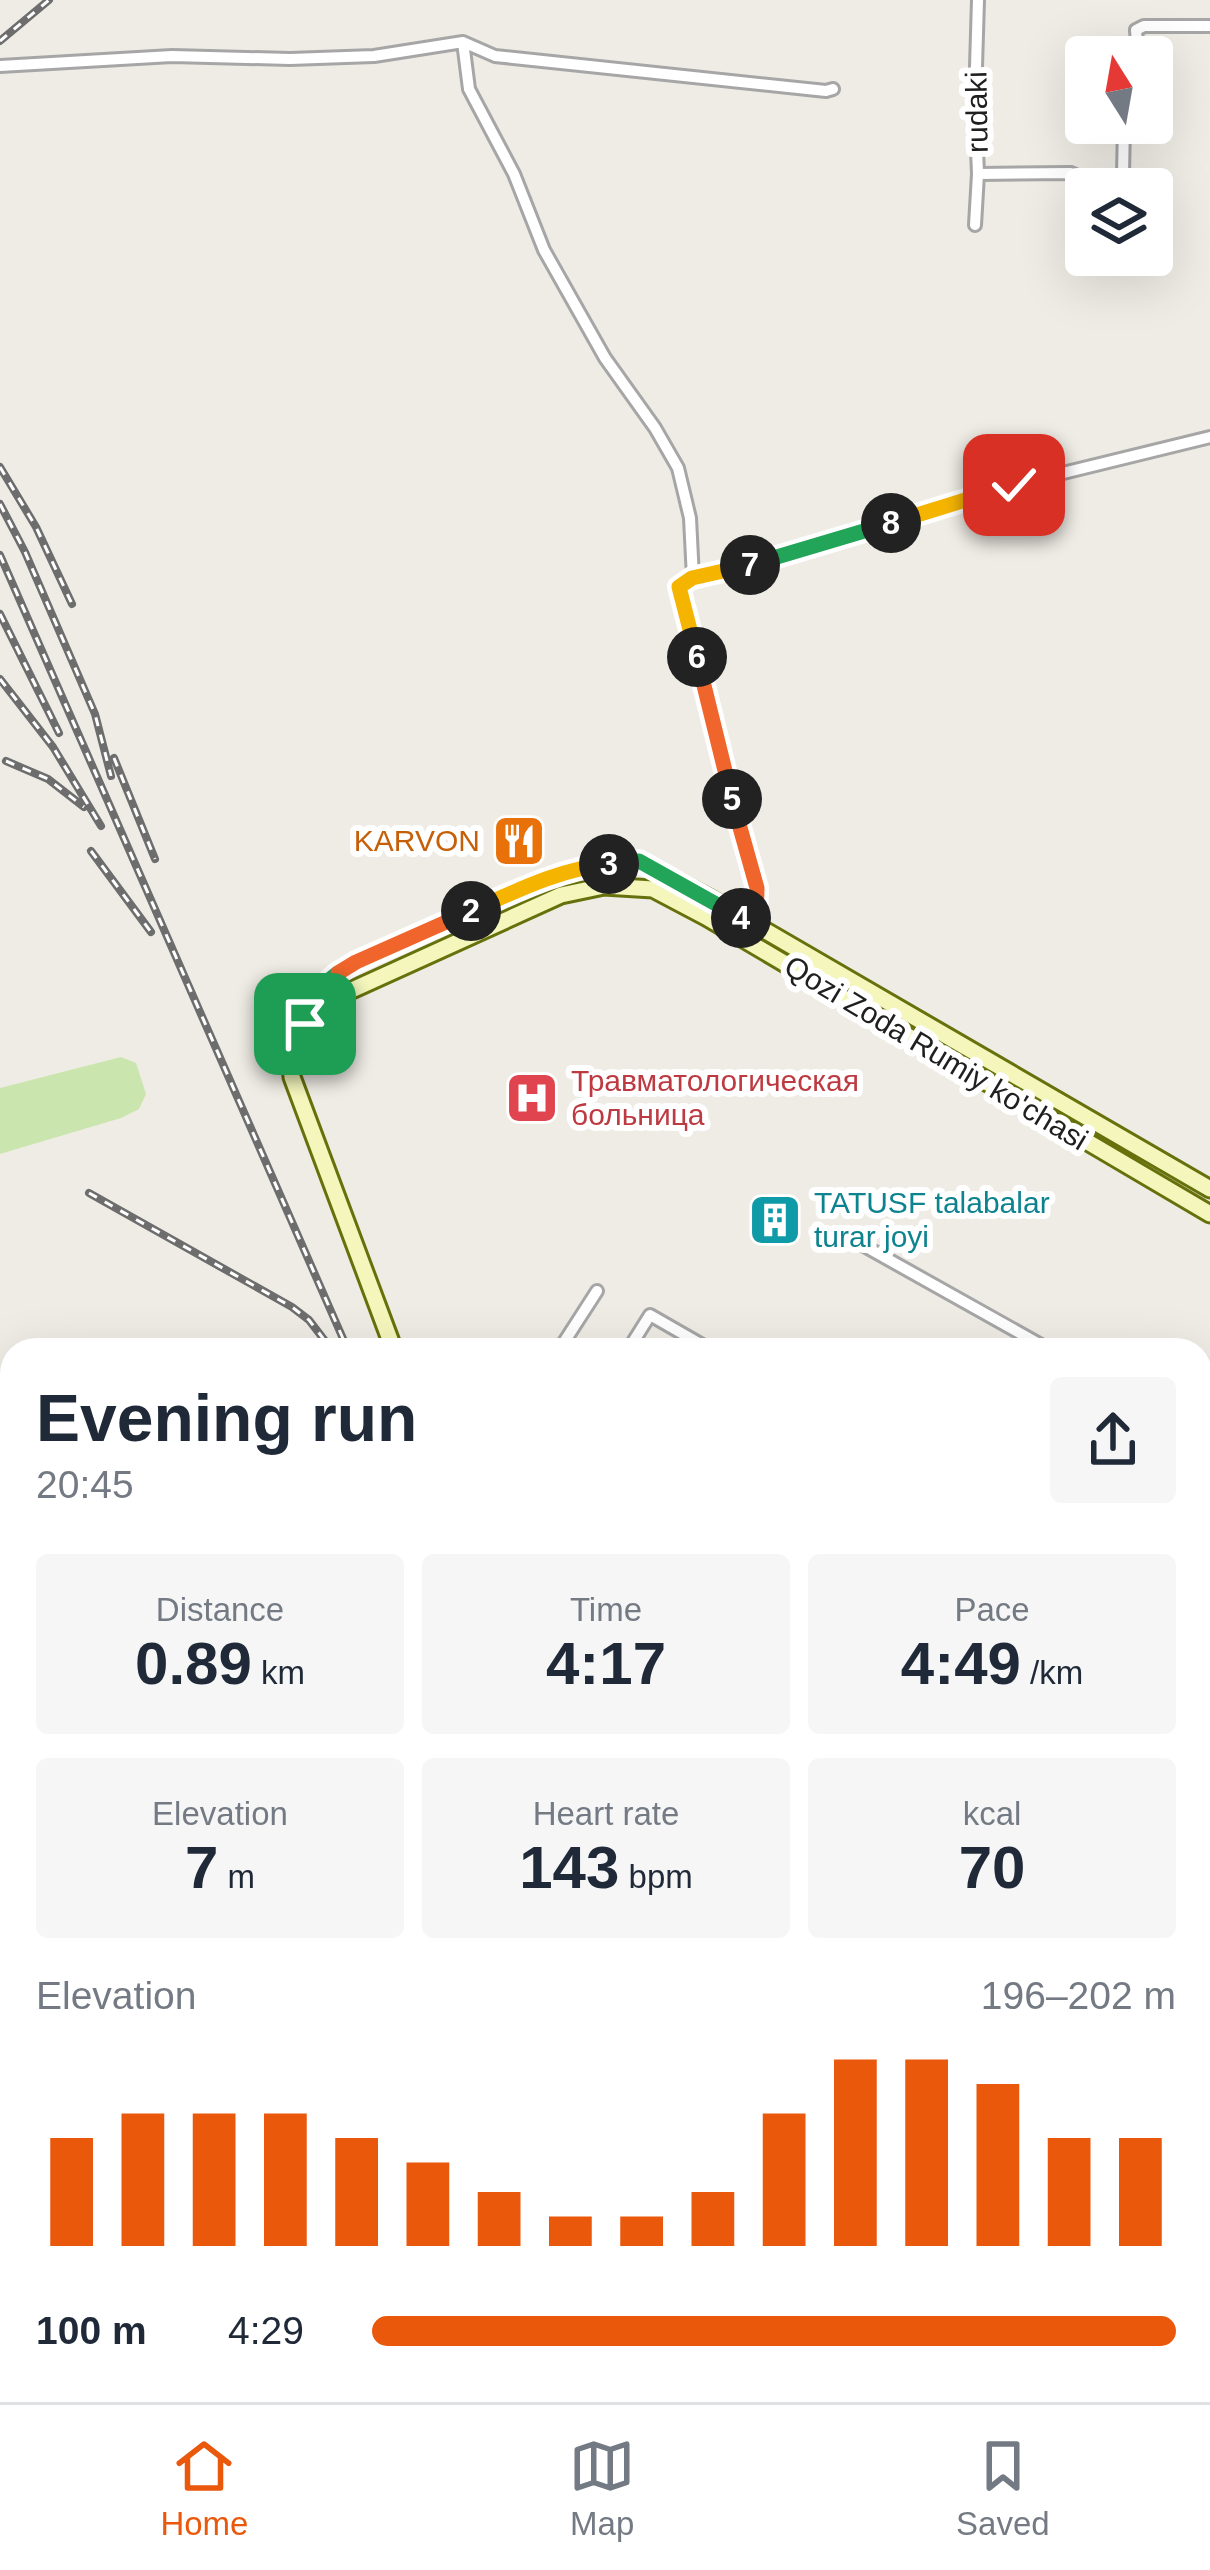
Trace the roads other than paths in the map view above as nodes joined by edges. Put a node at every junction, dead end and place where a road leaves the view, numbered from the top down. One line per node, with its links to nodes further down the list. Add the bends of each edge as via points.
1 (978, 0): 8 (street, rudaki)
2 (1210, 26): 3 (street, via 1144,26)
3 (1136, 36)
4 (464, 42): 5 (street, via 374,56); 6 (street, via 495,56); 11 (street, via 470,89 544,250 678,468)
5 (0, 66)
6 (832, 89)
7 (1124, 144): 8 (street, via 1123,175 1108,178)
8 (978, 173): 9 (street, rudaki)
9 (975, 225)
10 (1210, 437): 11 (street)
11 (692, 578): 12 (street, via 679,587 757,888)
12 (756, 926): 13 (street, Qozi Zoda Rumiy ko'chasi, via 639,861 591,865 338,973 303,1004); 14 (street, Qozi Zoda Rumiy ko'chasi)
13 (290, 1061): 15 (street, Qozi Zoda Rumiy ko'chasi, via 305,1024 332,999 561,895 604,886 653,889); 18 (street)
14 (1210, 1189)
15 (1210, 1214)
16 (859, 1243): 22 (street)
17 (597, 1291): 19 (street)
18 (390, 1338)
19 (568, 1338)
20 (636, 1338): 21 (street, via 650,1316)
21 (689, 1338)
22 (1029, 1338)

